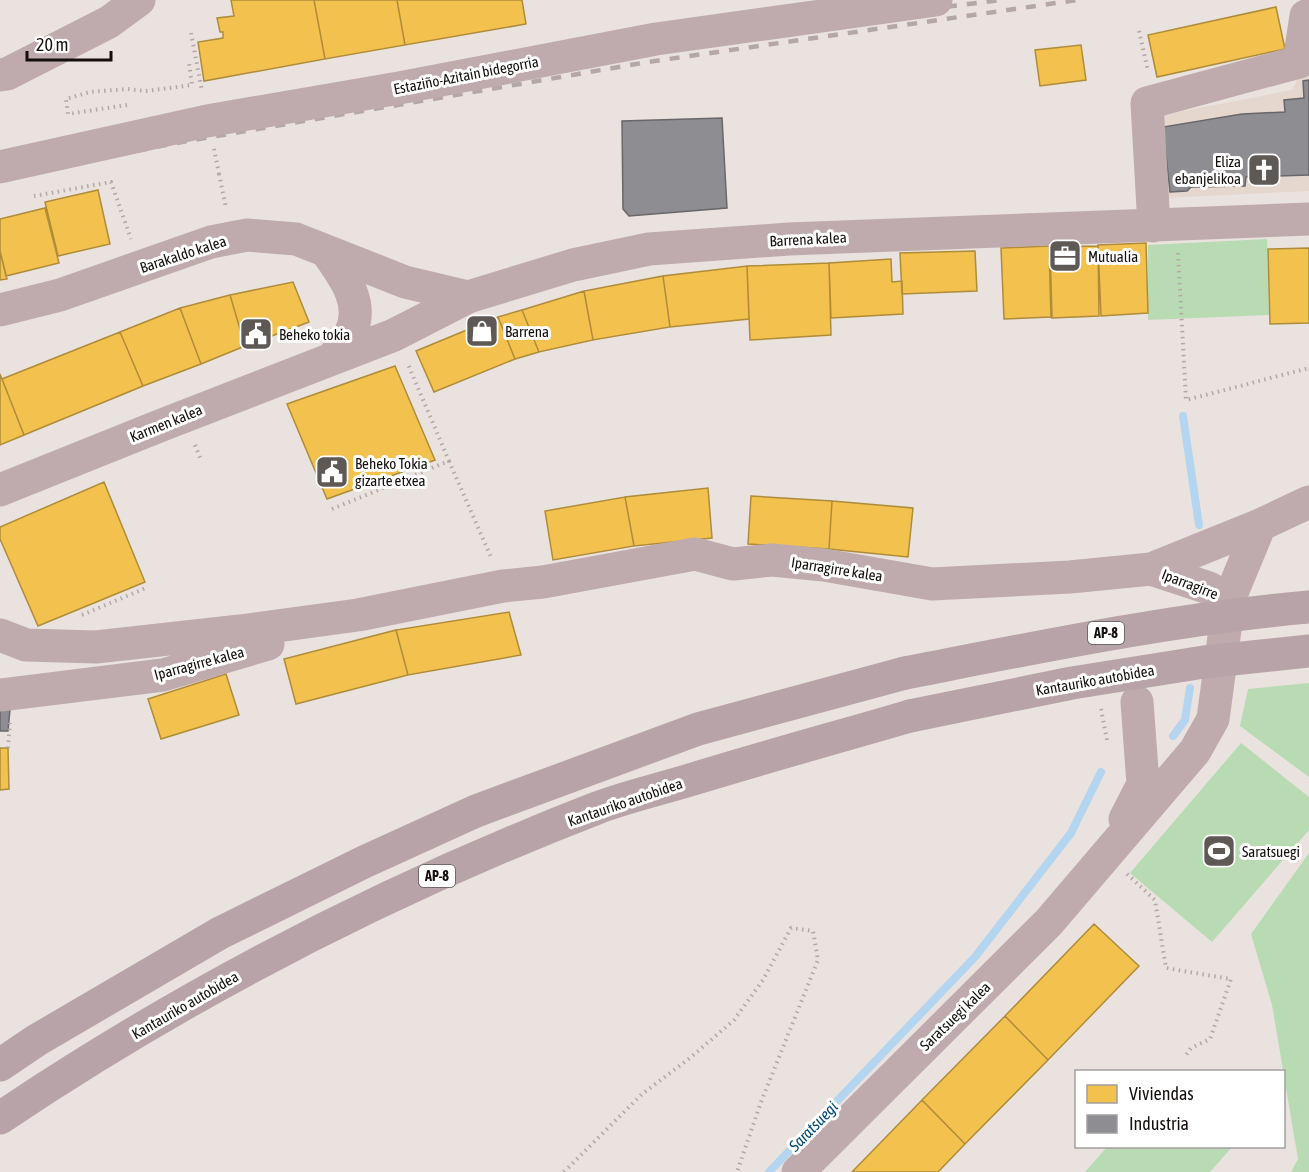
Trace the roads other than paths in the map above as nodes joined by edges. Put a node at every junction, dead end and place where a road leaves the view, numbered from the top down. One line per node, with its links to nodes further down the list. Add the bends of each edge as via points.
1 (140, 0): 4 (street, via 110,22)
2 (936, 0): 5 (street, Estaziño-Azitain bidegorria, bridge, via 656,39 207,121)
3 (1309, 15): 7 (street, via 1299,62 1147,103)
4 (0, 75)
5 (0, 167)
6 (1309, 219): 7 (street, Barrena kalea)
7 (1154, 226): 9 (street, Barrena kalea, via 789,239 649,249 573,266)
8 (326, 251): 9 (street, Barakaldo kalea, via 405,282); 10 (street, Barakaldo kalea, via 296,239 247,235 211,242 60,295); 11 (street, via 352,288 355,312 352,331)
9 (468, 297): 11 (street, Karmen kalea)
10 (0, 310)
11 (332, 359): 12 (street, Karmen kalea)
12 (0, 490)
13 (1309, 502): 14 (street, Iparragirre kalea)
14 (1260, 525): 15 (street, Iparragirre kalea); 16 (street, Saratsuegi kalea)
15 (1151, 569): 16 (street, Iparragirre, via 1209,588); 18 (street, Iparragirre kalea, via 932,584 804,563 772,560 733,564 695,554)
16 (1229, 600): 23 (street, Saratsuegi kalea, via 1213,719 1195,751)
17 (1309, 607): 24 (highway, AP-8, bridge, via 1120,631 904,673 698,729 476,811 364,862 220,933)
18 (358, 615): 19 (street, Iparragirre kalea, via 240,632 96,646 26,645); 21 (street, Iparragirre kalea, via 163,675)
19 (0, 635)
20 (1309, 651): 25 (highway, Kantauriko autobidea / AP-8, bridge, via 1204,662 1072,683 910,716 599,807 441,874 308,937 96,1056)
21 (0, 695)
22 (1137, 702): 23 (street, Saratsuegi kalea, via 1143,784)
23 (1106, 855): 26 (street, Saratsuegi kalea, via 1026,945)
24 (0, 1065)
25 (0, 1118)
26 (798, 1172)

